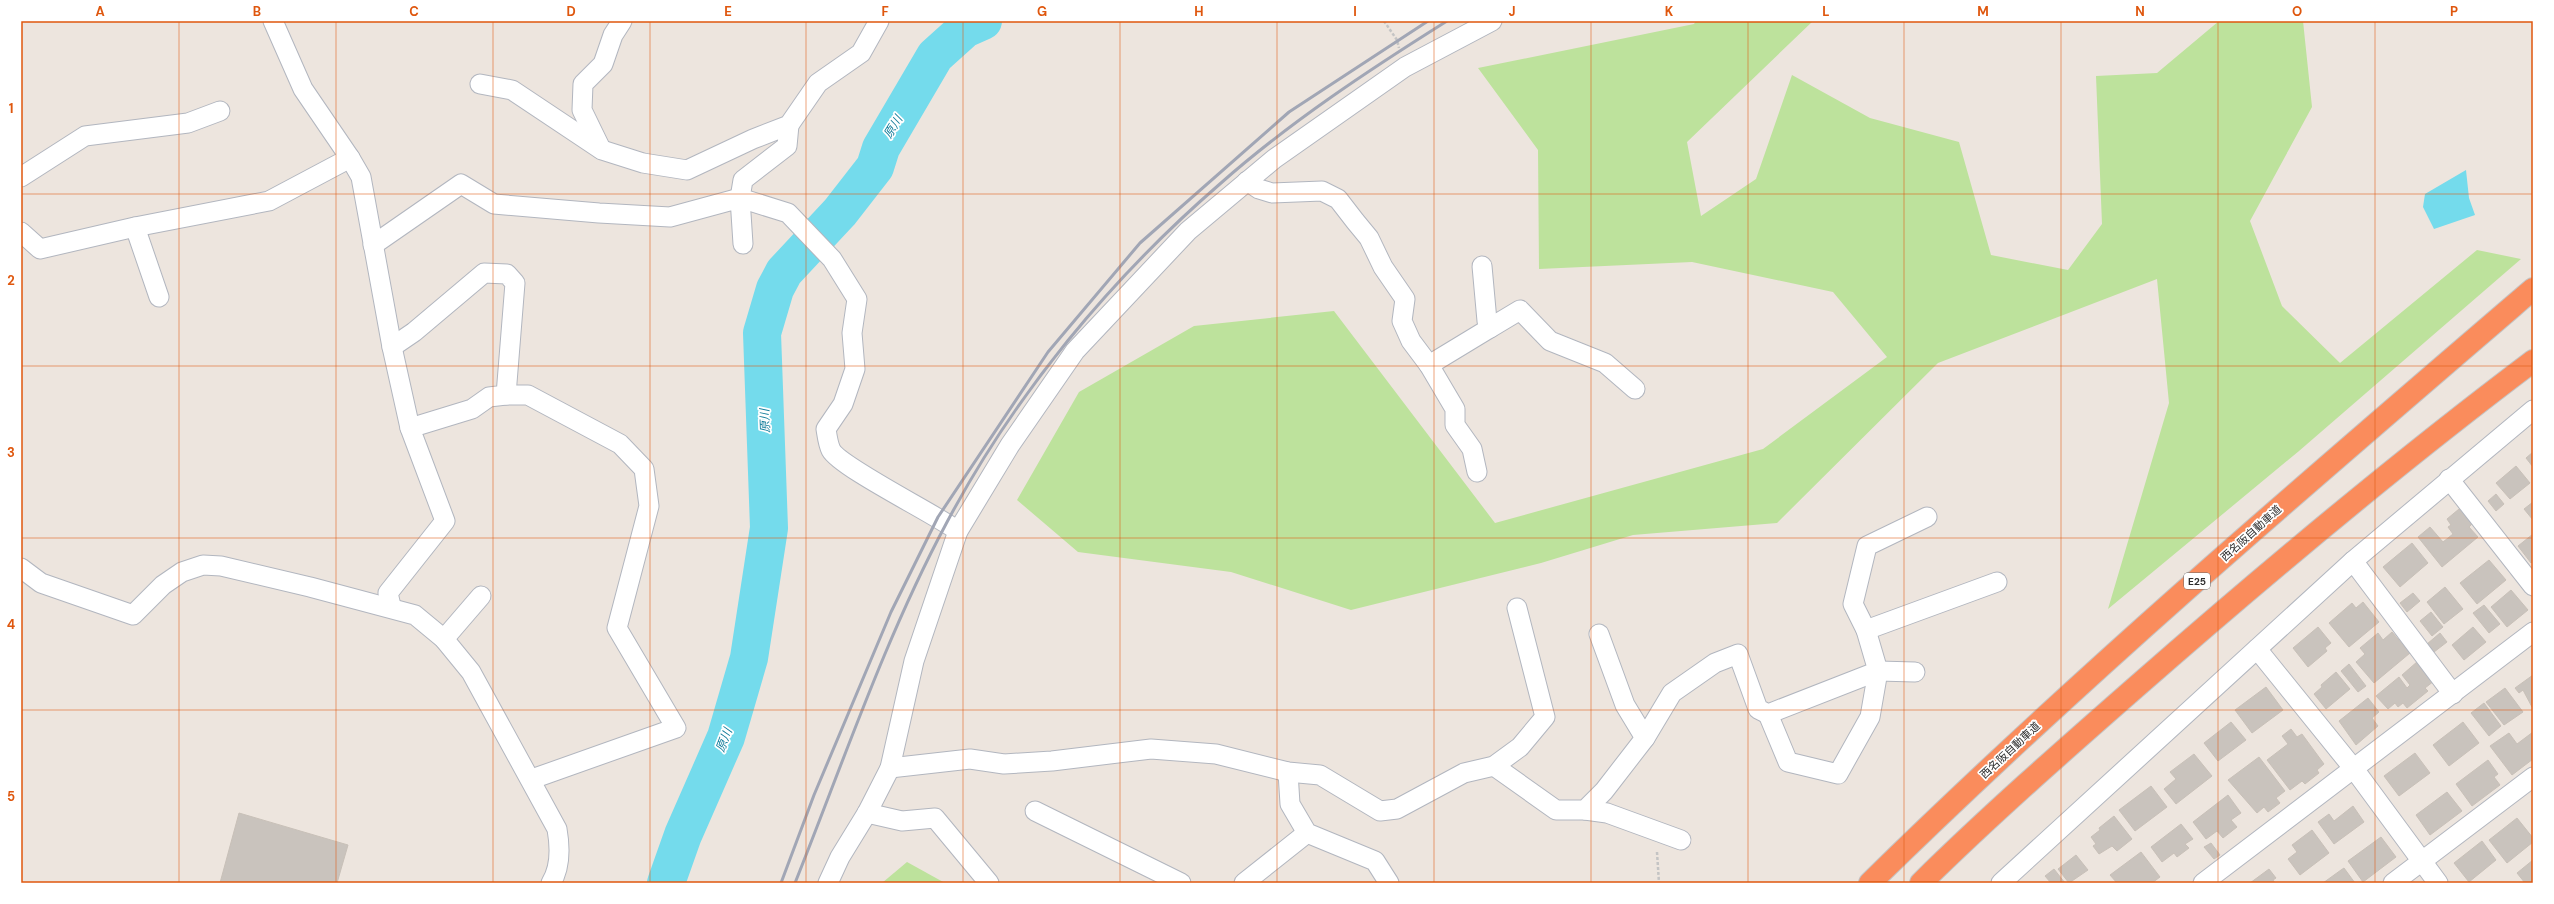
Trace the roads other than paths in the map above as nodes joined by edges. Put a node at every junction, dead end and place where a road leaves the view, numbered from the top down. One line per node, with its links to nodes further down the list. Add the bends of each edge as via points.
1 (273, 21): 9 (street, via 303,89)
2 (622, 21): 8 (street, via 613,35 603,64 583,84 582,110)
3 (880, 21): 7 (street, via 861,54 818,83)
4 (1492, 21): 11 (street, via 1405,67 1274,159)
5 (480, 84): 8 (street, via 512,90)
6 (220, 111): 10 (street, via 188,123 85,136)
7 (789, 125): 8 (street, via 687,170 643,163); 12 (street, via 787,146 743,180)
8 (602, 150)
9 (350, 158): 13 (street, via 269,201); 16 (street, via 361,177)
10 (21, 177)
11 (1247, 181): 23 (street, via 1259,189 1272,193 1322,192 1338,199 1369,238 1383,267 1405,300 1402,322 1411,342); 31 (street, via 1188,231 1075,351 1010,445)
12 (740, 198): 15 (street); 16 (street, via 662,217 494,204 461,184); 31 (street, via 788,213 832,259 857,298 852,333 856,369 842,404 826,428 831,450 845,464 932,513)
13 (135, 227): 14 (street, via 40,249); 19 (street)
14 (21, 232)
15 (743, 244)
16 (373, 245): 21 (street)
17 (1482, 266): 20 (street, via 1487,321)
18 (2533, 289): 67 (highway, 西名阪自動車道 / E25, via 2273,513 2016,745)
19 (160, 297)
20 (1490, 328): 23 (street); 24 (street, via 1520,310 1550,341 1605,363)
21 (392, 347): 25 (street, via 484,274 508,274 515,283); 27 (street)
22 (2533, 361): 68 (highway, via 2451,423 2254,583 2040,771)
23 (1430, 365): 28 (street, via 1455,409 1456,425 1472,449)
24 (1635, 389)
25 (506, 395): 27 (street, via 489,397 472,409); 54 (street, via 528,395 620,444 644,469 649,506 617,628 676,728)
26 (2533, 410): 29 (street)
27 (410, 428): 37 (street, via 445,521 388,593)
28 (1477, 472)
29 (2449, 479): 32 (street); 35 (street)
30 (1927, 518): 39 (street, via 1867,546 1853,604)
31 (958, 531): 50 (street, via 914,662)
32 (2352, 560): 43 (street); 46 (street)
33 (21, 568): 37 (street, via 41,583 133,616 163,585 182,572 203,565 221,566)
34 (1996, 582): 39 (street)
35 (2533, 586)
36 (481, 596): 42 (street)
37 (391, 606): 42 (street, via 415,614)
38 (1517, 608): 49 (street, via 1546,717 1520,747)
39 (1866, 630): 44 (street)
40 (2533, 632): 46 (street)
41 (1599, 634): 48 (street, via 1625,704)
42 (444, 639): 54 (street, via 471,672)
43 (2257, 649): 51 (street); 69 (street)
44 (1878, 671): 45 (street); 47 (street); 47 (street, via 1870,717 1838,774 1788,762)
45 (1915, 672)
46 (2453, 694): 51 (street)
47 (1768, 714): 48 (street, via 1758,709 1738,654 1714,663 1672,693)
48 (1645, 738): 55 (street, via 1604,791)
49 (1494, 766): 52 (street, via 1464,773 1397,809 1380,811 1320,775); 55 (street, via 1556,810)
50 (890, 768): 52 (street, via 970,759 1004,764 1052,761 1151,749 1216,754); 57 (street)
51 (2354, 769): 60 (street); 70 (street)
52 (1288, 772): 58 (street, via 1290,804)
53 (2533, 776): 60 (street)
54 (532, 779): 61 (street, via 558,834 560,847 554,878)
55 (1585, 810): 59 (street, via 1607,813)
56 (1035, 811): 64 (street)
57 (867, 813): 62 (street, via 840,857); 63 (street, via 902,821 935,818)
58 (1307, 833): 65 (street); 66 (street, via 1375,861)
59 (1681, 840)
60 (2422, 862): 71 (street); 72 (street)
61 (550, 883)
62 (828, 883)
63 (989, 883)
64 (1181, 883)
65 (1244, 883)
66 (1389, 883)
67 (1870, 883)
68 (1921, 883)
69 (2001, 883)
70 (2203, 883)
71 (2393, 883)
72 (2438, 883)

